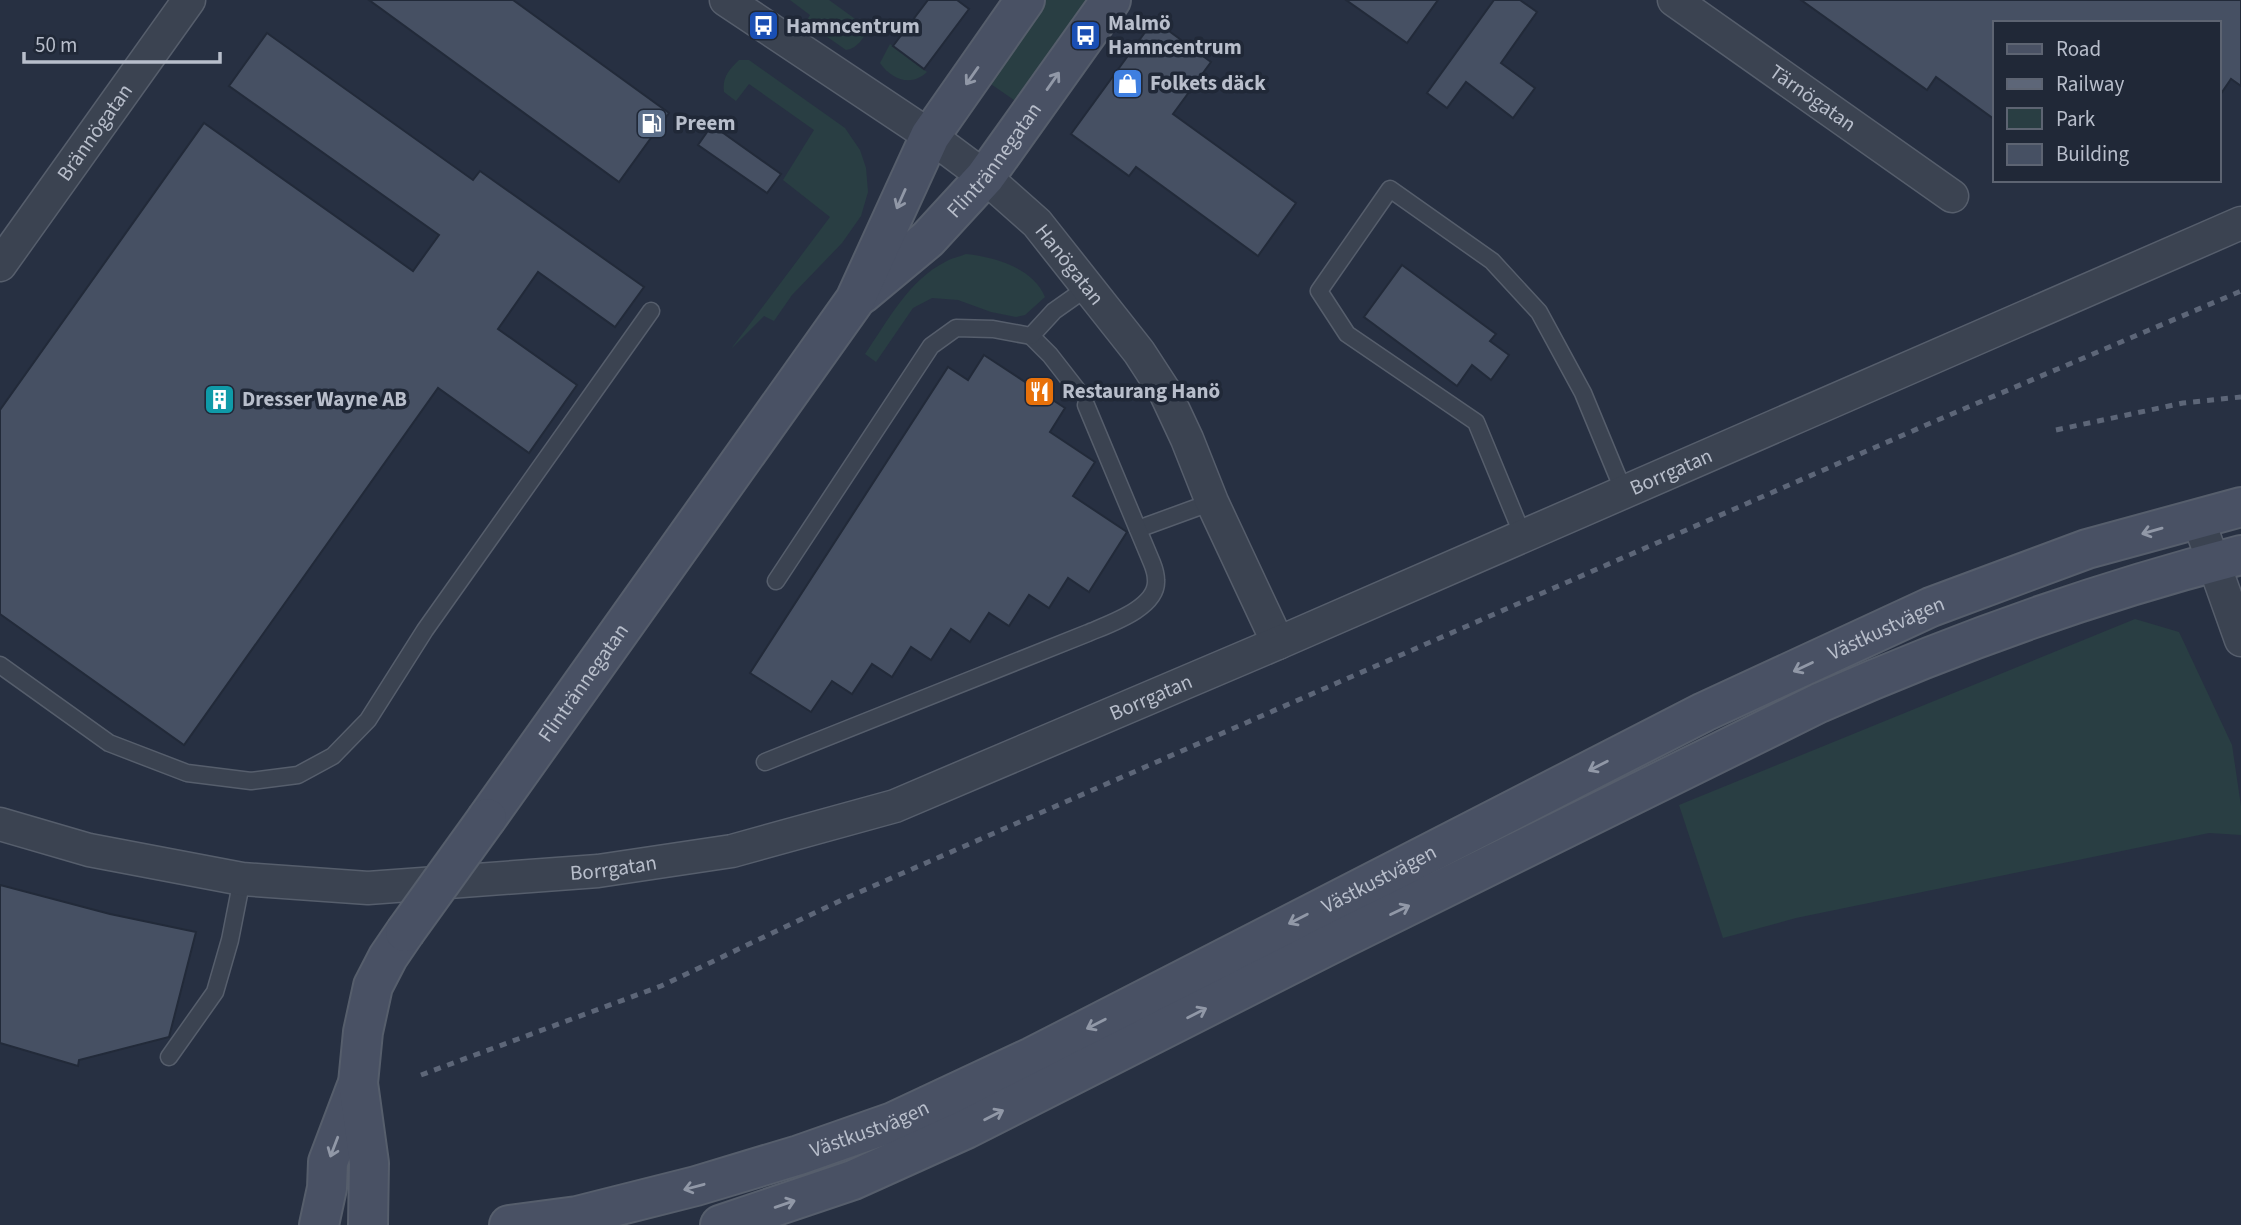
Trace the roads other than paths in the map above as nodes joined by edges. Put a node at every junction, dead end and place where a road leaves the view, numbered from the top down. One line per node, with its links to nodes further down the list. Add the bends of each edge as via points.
1 (189, 0): 10 (street, Brännögatan)
2 (726, 0): 6 (street, Hanögatan)
3 (1025, 0): 6 (main road, Flintrännegatan, one-way to 6)
4 (1111, 0): 7 (main road, Flintrännegatan, one-way to 4)
5 (1674, 0): 8 (street, Tärnögatan)
6 (930, 136): 7 (street, Hanögatan); 12 (main road, Flintrännegatan, one-way to 12)
7 (985, 177): 11 (street, Hanögatan, via 1037,223); 12 (main road, Flintrännegatan, via 928,239)
8 (1952, 196)
9 (2241, 223): 15 (street, Borrgatan)
10 (0, 265)
11 (1088, 287): 14 (lane, via 1054,311); 16 (street, Hanögatan, via 1165,392)
12 (855, 300): 30 (main road, Flintrännegatan, bridge, via 388,957 373,986)
13 (651, 311): 25 (lane, via 425,630 368,720 333,756 298,775 251,781 187,773 109,743)
14 (1031, 336): 19 (lane, via 1082,398); 22 (lane, via 956,328 931,346)
15 (1624, 492): 20 (street, Borrgatan); 20 (lane, via 1583,393 1539,312 1492,261 1390,189 1319,291 1347,334 1476,422)
16 (1212, 502): 19 (lane); 24 (street, Hanögatan)
17 (2241, 507): 18 (main road, Västkustvägen)
18 (2197, 519): 21 (street); 33 (main road, Västkustvägen, one-way to 33, via 2087,549 1931,607 1716,706 1032,1057 892,1122 696,1186 577,1216)
19 (1138, 529): 26 (lane, via 1157,582 1150,599 1133,612)
20 (1522, 536): 24 (street, Borrgatan)
21 (2227, 558): 23 (street); 34 (main road, Västkustvägen, one-way to 21, via 853,1180 966,1129 1345,937 1898,668 2021,622)
22 (776, 581)
23 (2241, 640)
24 (1278, 643): 28 (street, Borrgatan, via 895,806 732,851 598,871 368,888)
25 (0, 665)
26 (765, 762)
27 (0, 824): 28 (street, Borrgatan, via 89,850)
28 (242, 878): 29 (lane, via 215,992)
29 (169, 1057)
30 (358, 1083): 31 (main road, Flintrännegatan, one-way to 31, via 328,1162); 32 (main road, Flintrännegatan, via 369,1163)
31 (319, 1225)
32 (368, 1225)
33 (509, 1225)
34 (720, 1225)

